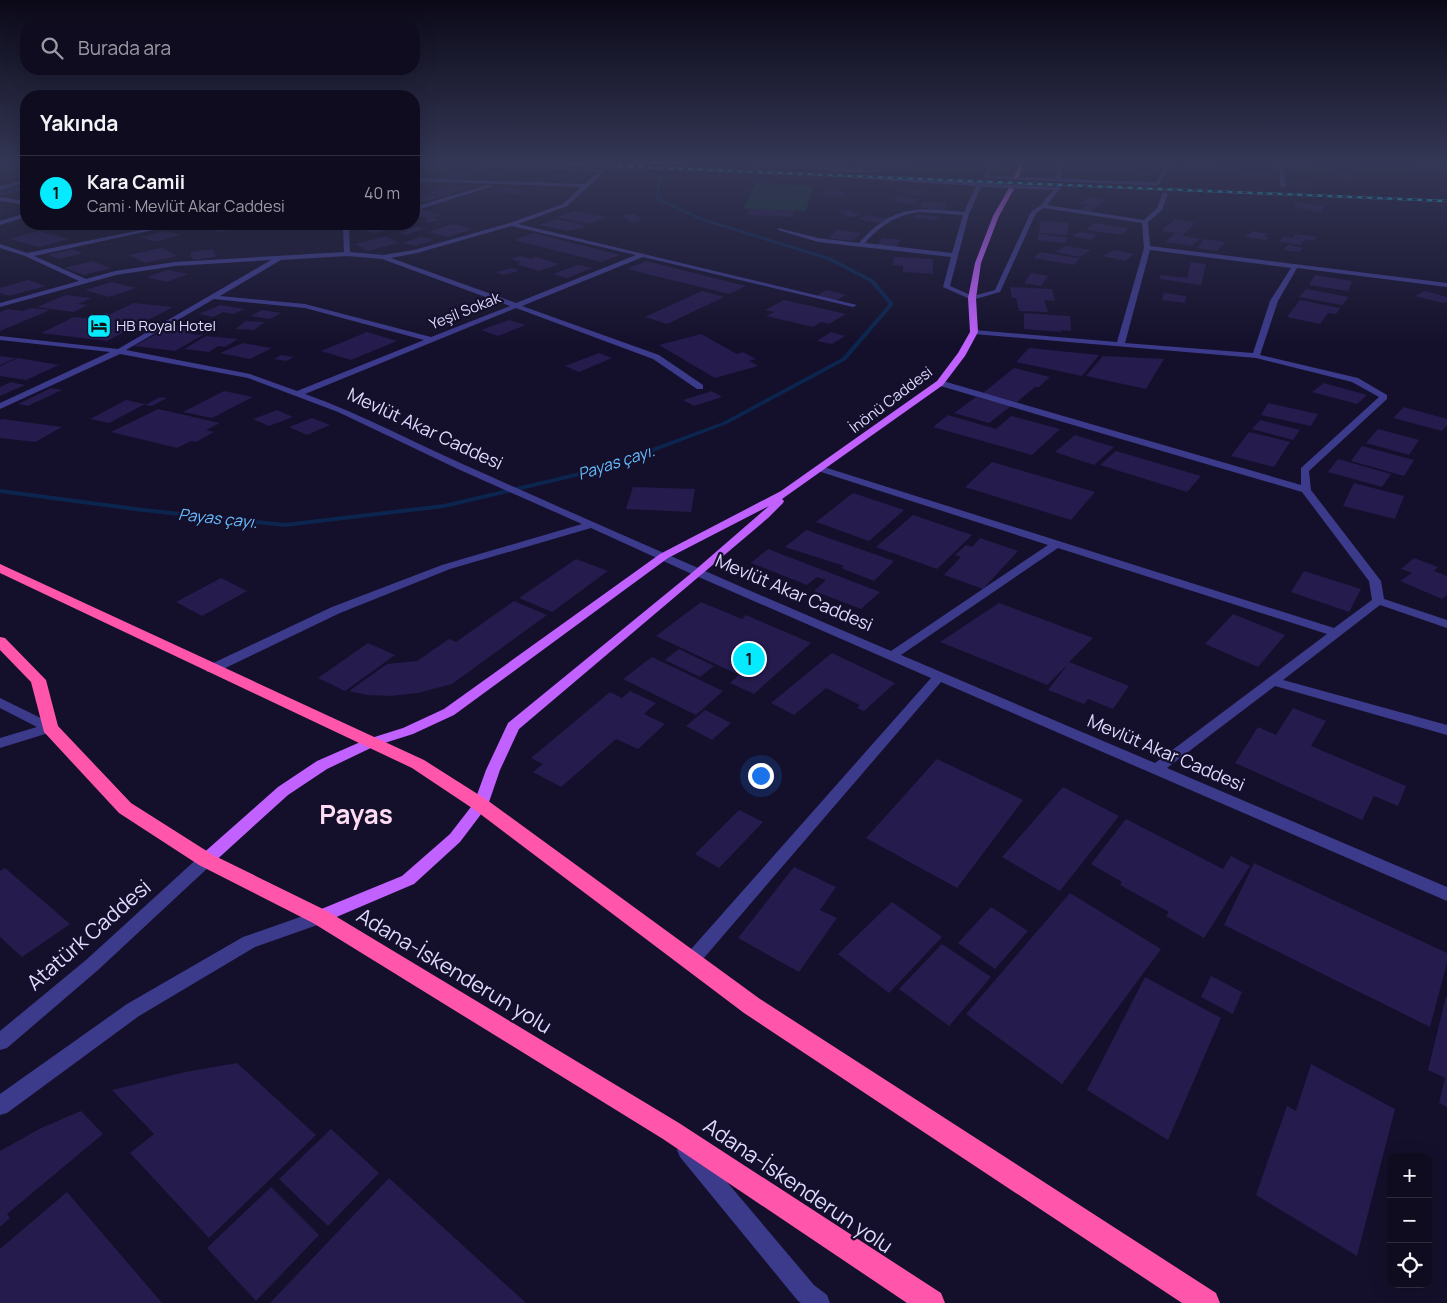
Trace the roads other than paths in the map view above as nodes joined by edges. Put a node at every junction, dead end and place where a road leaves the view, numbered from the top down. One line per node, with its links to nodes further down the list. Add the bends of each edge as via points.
1 (512, 224): 17 (street); 19 (street, via 414,252)
2 (882, 224): 12 (street)
3 (963, 224): 18 (street)
4 (993, 224): 25 (main road, via 978,263)
5 (1029, 224): 25 (street, via 998,291)
6 (1145, 224): 14 (street)
7 (18, 226): 9 (street)
8 (780, 229): 12 (street, via 809,239)
9 (0, 230)
10 (149, 230): 16 (street)
11 (344, 230): 15 (street)
12 (860, 245): 18 (street)
13 (0, 246): 16 (street)
14 (1147, 248): 21 (street); 32 (street)
15 (347, 254): 19 (street); 20 (street)
16 (27, 255): 22 (street)
17 (642, 255): 27 (street, Yeşil Sokak); 28 (street)
18 (954, 255): 25 (street, via 946,287)
19 (383, 257): 27 (street)
20 (280, 258): 22 (street, via 175,264); 24 (street)
21 (1296, 265): 23 (street); 34 (street, via 1274,301)
22 (85, 281): 26 (street)
23 (1447, 285)
24 (213, 297): 31 (street, via 305,306); 33 (street)
25 (972, 298): 29 (main road)
26 (0, 305)
27 (516, 305): 31 (street, Yeşil Sokak); 36 (street, via 656,356)
28 (852, 305)
29 (974, 332): 32 (street); 35 (main road, İnönü Caddesi)
30 (0, 338): 33 (street, Mevlüt Akar Caddesi)
31 (430, 339): 37 (street, Yeşil Sokak)
32 (1121, 343): 34 (street)
33 (119, 352): 37 (street, Mevlüt Akar Caddesi, via 250,376); 38 (street)
34 (1256, 356): 40 (street, via 1355,380 1384,397 1304,470)
35 (940, 383): 39 (main road, İnönü Caddesi); 40 (street)
36 (700, 386)
37 (299, 393): 42 (street, Mevlüt Akar Caddesi)
38 (0, 406)
39 (821, 469): 41 (main road, İnönü Caddesi); 43 (street)
40 (1306, 490): 47 (street, via 1375,581)
41 (785, 493): 44 (main road); 46 (main road, via 764,516)
42 (592, 524): 44 (street, Mevlüt Akar Caddesi); 52 (street, via 446,567 336,610)
43 (1057, 544): 49 (street); 51 (street)
44 (664, 556): 46 (street, Mevlüt Akar Caddesi); 59 (main road, via 449,712 408,731)
45 (0, 568): 52 (highway)
46 (698, 573): 51 (street, Mevlüt Akar Caddesi); 61 (main road, via 513,726)
47 (1378, 601): 48 (street); 49 (street)
48 (1447, 624)
49 (1336, 633): 54 (street)
50 (0, 641): 56 (highway, Adana-İskenderun yolu, via 38,680)
51 (892, 656): 53 (street, Mevlüt Akar Caddesi)
52 (212, 669): 59 (highway)
53 (940, 676): 60 (street, Mevlüt Akar Caddesi); 65 (street)
54 (1273, 681): 57 (street); 60 (street)
55 (0, 702): 56 (street)
56 (50, 728): 58 (street); 62 (highway, Adana-İskenderun yolu, via 124,808)
57 (1447, 730)
58 (0, 743)
59 (370, 743): 61 (highway, via 418,764); 62 (main road, via 322,765 283,791)
60 (1156, 769): 63 (street, Mevlüt Akar Caddesi)
61 (481, 805): 64 (main road, via 456,838 408,880); 65 (highway)
62 (206, 860): 64 (highway, Adana-İskenderun yolu); 66 (street, Atatürk Caddesi, via 92,965)
63 (1447, 894)
64 (320, 917): 67 (street, via 249,942 132,1010); 68 (highway, Adana-İskenderun yolu)
65 (691, 961): 71 (highway, via 752,1006)
66 (0, 1042)
67 (0, 1106)
68 (671, 1131): 69 (street, via 806,1293); 70 (highway, Adana-İskenderun yolu)
69 (819, 1303)
70 (931, 1303)
71 (1206, 1303)

